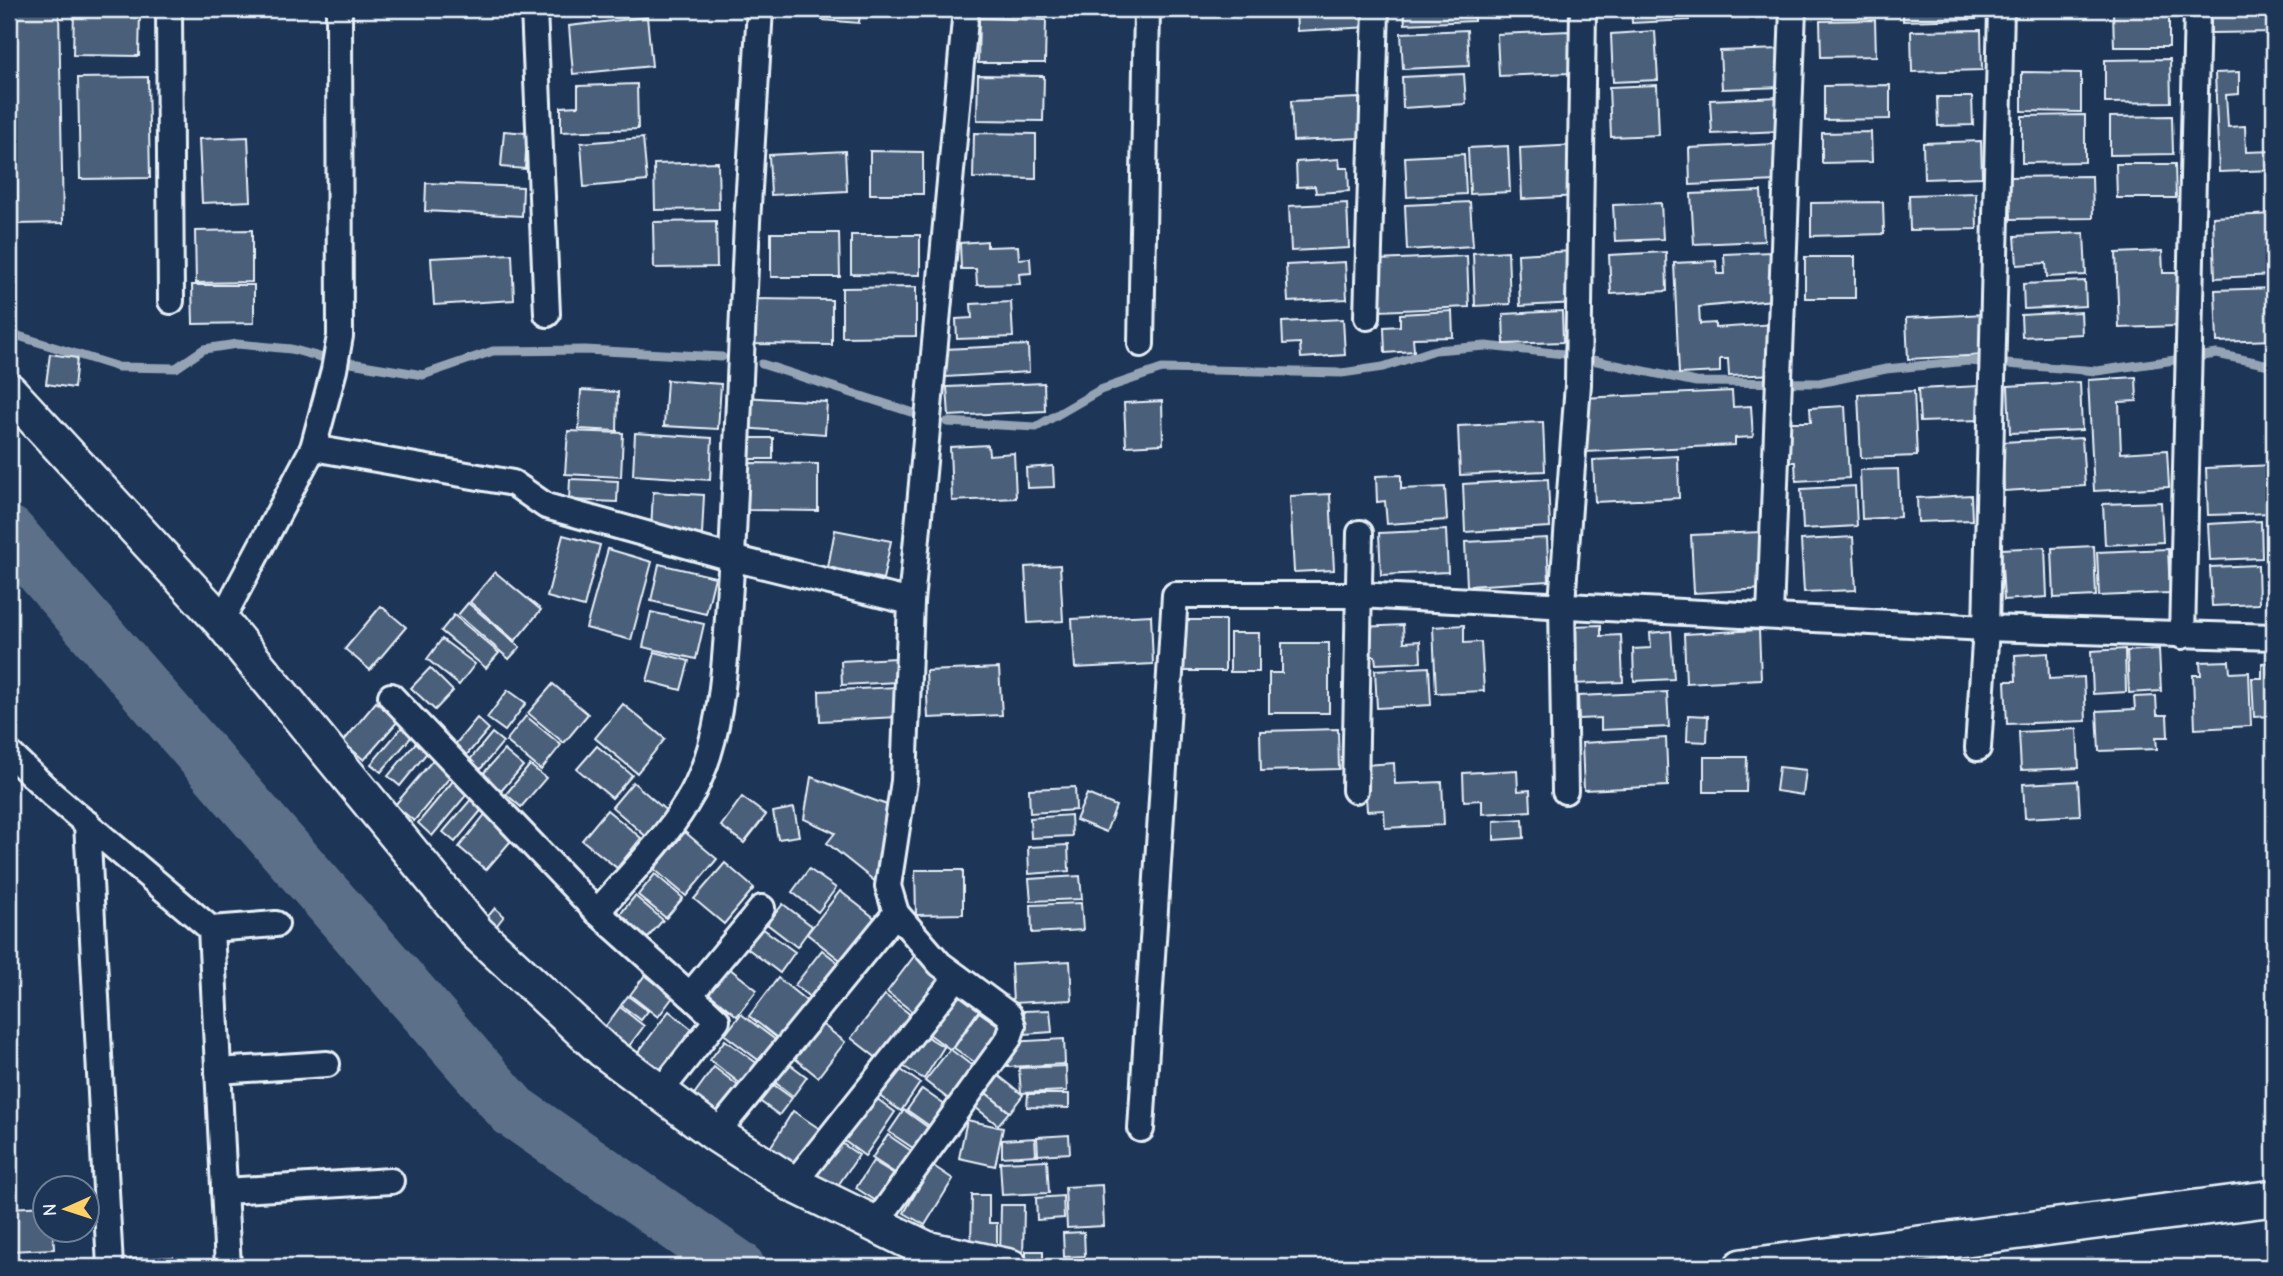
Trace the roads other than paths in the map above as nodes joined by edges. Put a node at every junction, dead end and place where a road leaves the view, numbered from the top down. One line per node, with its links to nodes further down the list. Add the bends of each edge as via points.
1 (169, 9): 12 (street)
2 (339, 9): 17 (street, via 340,336)
3 (534, 9): 13 (street)
4 (760, 9): 19 (street)
5 (966, 9): 21 (street)
6 (1147, 9): 15 (street)
7 (1376, 9): 14 (street)
8 (1583, 9): 22 (street, via 1580,342)
9 (1793, 9): 23 (street)
10 (2001, 9): 25 (street)
11 (2197, 9): 26 (street)
12 (171, 301)
13 (547, 314)
14 (1367, 317)
15 (1141, 344)
16 (9, 391): 24 (street)
17 (313, 447): 19 (street, via 513,483 547,506); 24 (street)
18 (1360, 533): 20 (street)
19 (732, 558): 21 (street); 35 (street, via 718,718 702,775 676,820)
20 (1358, 595): 22 (street); 31 (street); 44 (street, via 1175,594)
21 (911, 602): 36 (street, via 904,781 888,886)
22 (1562, 604): 23 (street); 32 (street)
23 (1770, 616): 25 (street)
24 (221, 621): 43 (street, via 477,933 603,1050)
25 (1986, 628): 26 (street); 29 (street)
26 (2182, 636): 27 (street)
27 (2274, 637)
28 (391, 696): 35 (street)
29 (1978, 748)
30 (9, 753): 33 (street)
31 (1355, 790)
32 (1565, 791)
33 (87, 823): 38 (street); 51 (street)
34 (762, 908): 40 (street)
35 (597, 912): 40 (street)
36 (896, 913): 39 (street); 45 (street)
37 (276, 924): 38 (street)
38 (211, 929): 42 (street)
39 (957, 977): 47 (street); 50 (street, via 1009,1015 1011,1031)
40 (690, 995): 43 (street, via 717,1020)
41 (327, 1064): 42 (street)
42 (218, 1071): 48 (street)
43 (659, 1093): 45 (street)
44 (1141, 1129)
45 (716, 1134): 47 (street)
46 (391, 1181): 48 (street)
47 (793, 1184): 50 (street)
48 (224, 1191): 52 (street)
49 (2274, 1198): 54 (street)
50 (875, 1224): 53 (street, via 926,1249)
51 (110, 1267)
52 (228, 1267)
53 (1010, 1267)
54 (1742, 1267)

